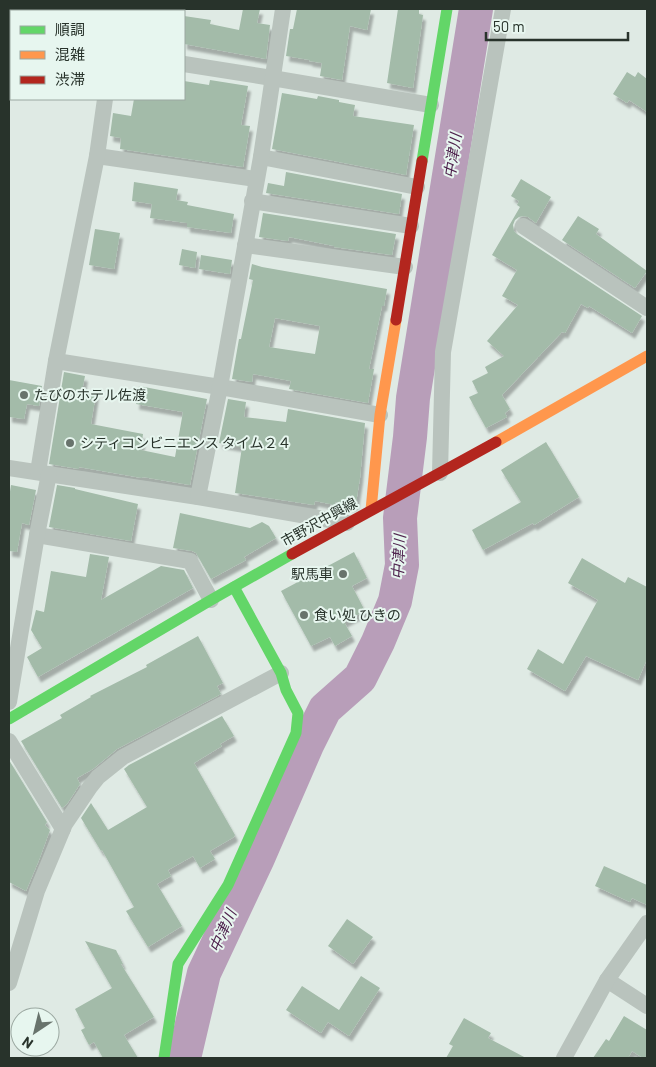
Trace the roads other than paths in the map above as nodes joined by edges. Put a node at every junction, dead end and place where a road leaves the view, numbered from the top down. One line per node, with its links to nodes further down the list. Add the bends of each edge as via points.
1 (283, 9): 5 (street)
2 (447, 9): 7 (street)
3 (503, 9): 24 (street, via 443,352)
4 (185, 64): 5 (street)
5 (272, 78): 7 (street); 9 (street)
6 (105, 100): 8 (street)
7 (431, 105): 11 (street)
8 (97, 156): 10 (street); 19 (street)
9 (261, 157): 10 (street); 11 (street)
10 (256, 179): 12 (street)
11 (417, 187): 13 (street)
12 (252, 201): 13 (street); 15 (street)
13 (411, 226): 16 (street)
14 (523, 226): 17 (street)
15 (245, 245): 16 (street); 20 (street)
16 (405, 267): 21 (street)
17 (647, 308)
18 (647, 356): 24 (street, 市野沢中興線)
19 (56, 361): 20 (street); 23 (street)
20 (220, 387): 21 (street); 25 (street)
21 (380, 415): 26 (street)
22 (9, 468): 23 (street)
23 (43, 473): 25 (street); 28 (street)
24 (436, 476): 26 (street, 市野沢中興線)
25 (198, 497): 27 (street)
26 (371, 510): 27 (street, 市野沢中興線)
27 (347, 523): 29 (street, 市野沢中興線)
28 (37, 535): 30 (street, via 190,561); 32 (street)
29 (234, 587): 30 (street, 市野沢中興線); 31 (street)
30 (211, 600): 33 (street, 市野沢中興線)
31 (281, 673): 35 (street, via 123,757 98,777); 40 (street, via 298,713 296,733 228,884 178,964)
32 (9, 702)
33 (9, 719)
34 (9, 741): 35 (street)
35 (63, 829): 38 (street, via 37,891)
36 (647, 923): 37 (street)
37 (607, 980): 39 (street); 41 (street)
38 (9, 983)
39 (647, 1006)
40 (164, 1058)
41 (564, 1058)

